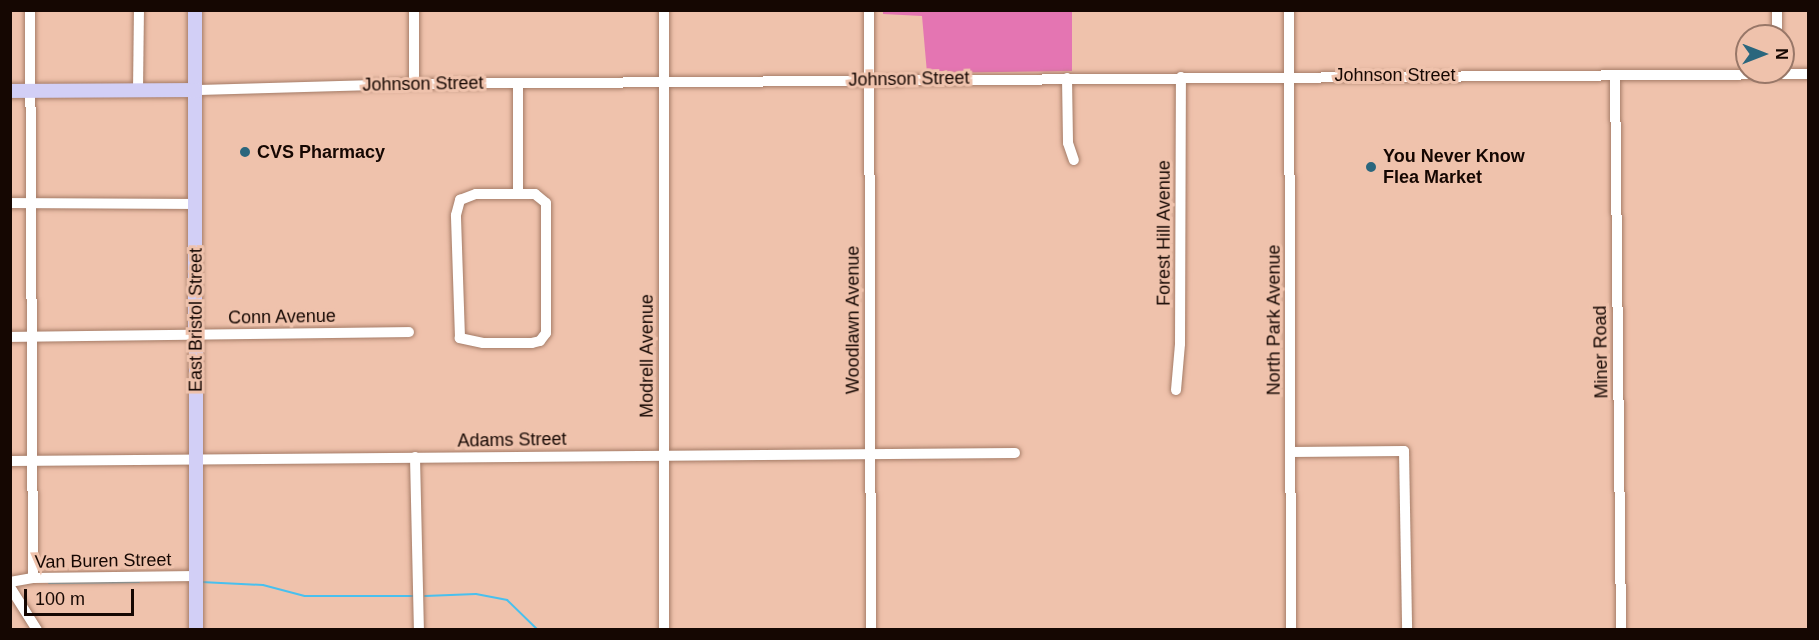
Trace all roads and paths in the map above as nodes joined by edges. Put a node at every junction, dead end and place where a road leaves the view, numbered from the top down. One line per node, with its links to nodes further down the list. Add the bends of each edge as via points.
1 (30, 10): 17 (street)
2 (139, 10): 18 (street)
3 (195, 10): 19 (main road, East Bristol Street)
4 (414, 10): 16 (street)
5 (664, 10): 14 (street, Modrell Avenue)
6 (869, 10): 13 (street, Woodlawn Avenue)
7 (1289, 10): 10 (street, North Park Avenue)
8 (1735, 74): 9 (street, Johnson Street)
9 (1615, 75): 10 (street, Johnson Street); 50 (street, Miner Road)
10 (1289, 76): 11 (street, Johnson Street); 31 (street, North Park Avenue)
11 (1181, 77): 12 (street, Johnson Street); 30 (street, Forest Hill Avenue, via 1180,344)
12 (1067, 78): 13 (street, Johnson Street); 21 (street, via 1068,143)
13 (871, 80): 14 (street, Johnson Street); 33 (street, Woodlawn Avenue)
14 (664, 82): 15 (street, Johnson Street); 34 (street, Modrell Avenue)
15 (518, 83): 16 (street, Johnson Street); 22 (street)
16 (414, 84): 19 (street, Johnson Street)
17 (31, 90): 18 (main road, Johnson Street); 20 (main road, Johnson Street); 24 (street)
18 (138, 90): 19 (main road, Johnson Street)
19 (195, 90): 25 (main road, East Bristol Street)
20 (10, 91)
21 (1074, 160)
22 (518, 194): 22 (street, via 535,194 546,203 546,333 532,343 472,342 460,338 457,206 466,196)
23 (10, 203): 24 (street)
24 (32, 203): 25 (street); 29 (street)
25 (196, 204): 27 (main road, East Bristol Street)
26 (409, 332): 27 (street, Conn Avenue)
27 (196, 335): 29 (street, Conn Avenue); 36 (main road, East Bristol Street)
28 (10, 337): 29 (street, Conn Avenue)
29 (32, 338): 38 (street)
30 (1176, 390)
31 (1291, 452): 48 (street, North Park Avenue); 49 (street, via 1404,451)
32 (1014, 453): 33 (street, Adams Street)
33 (869, 454): 34 (street, Adams Street); 47 (street, Woodlawn Avenue)
34 (664, 455): 35 (street, Adams Street); 46 (street, Modrell Avenue)
35 (415, 457): 36 (street, Adams Street); 45 (street)
36 (196, 459): 38 (street, Adams Street); 39 (main road, East Bristol Street)
37 (10, 461): 38 (street, Adams Street)
38 (32, 461): 40 (street)
39 (196, 576): 40 (street, Van Buren Street); 44 (main road, East Bristol Street)
40 (33, 578): 41 (street, Van Buren Street)
41 (10, 582)
42 (10, 587): 43 (street)
43 (37, 630)
44 (196, 630)
45 (419, 630)
46 (664, 630)
47 (871, 630)
48 (1291, 630)
49 (1407, 630)
50 (1621, 630)

